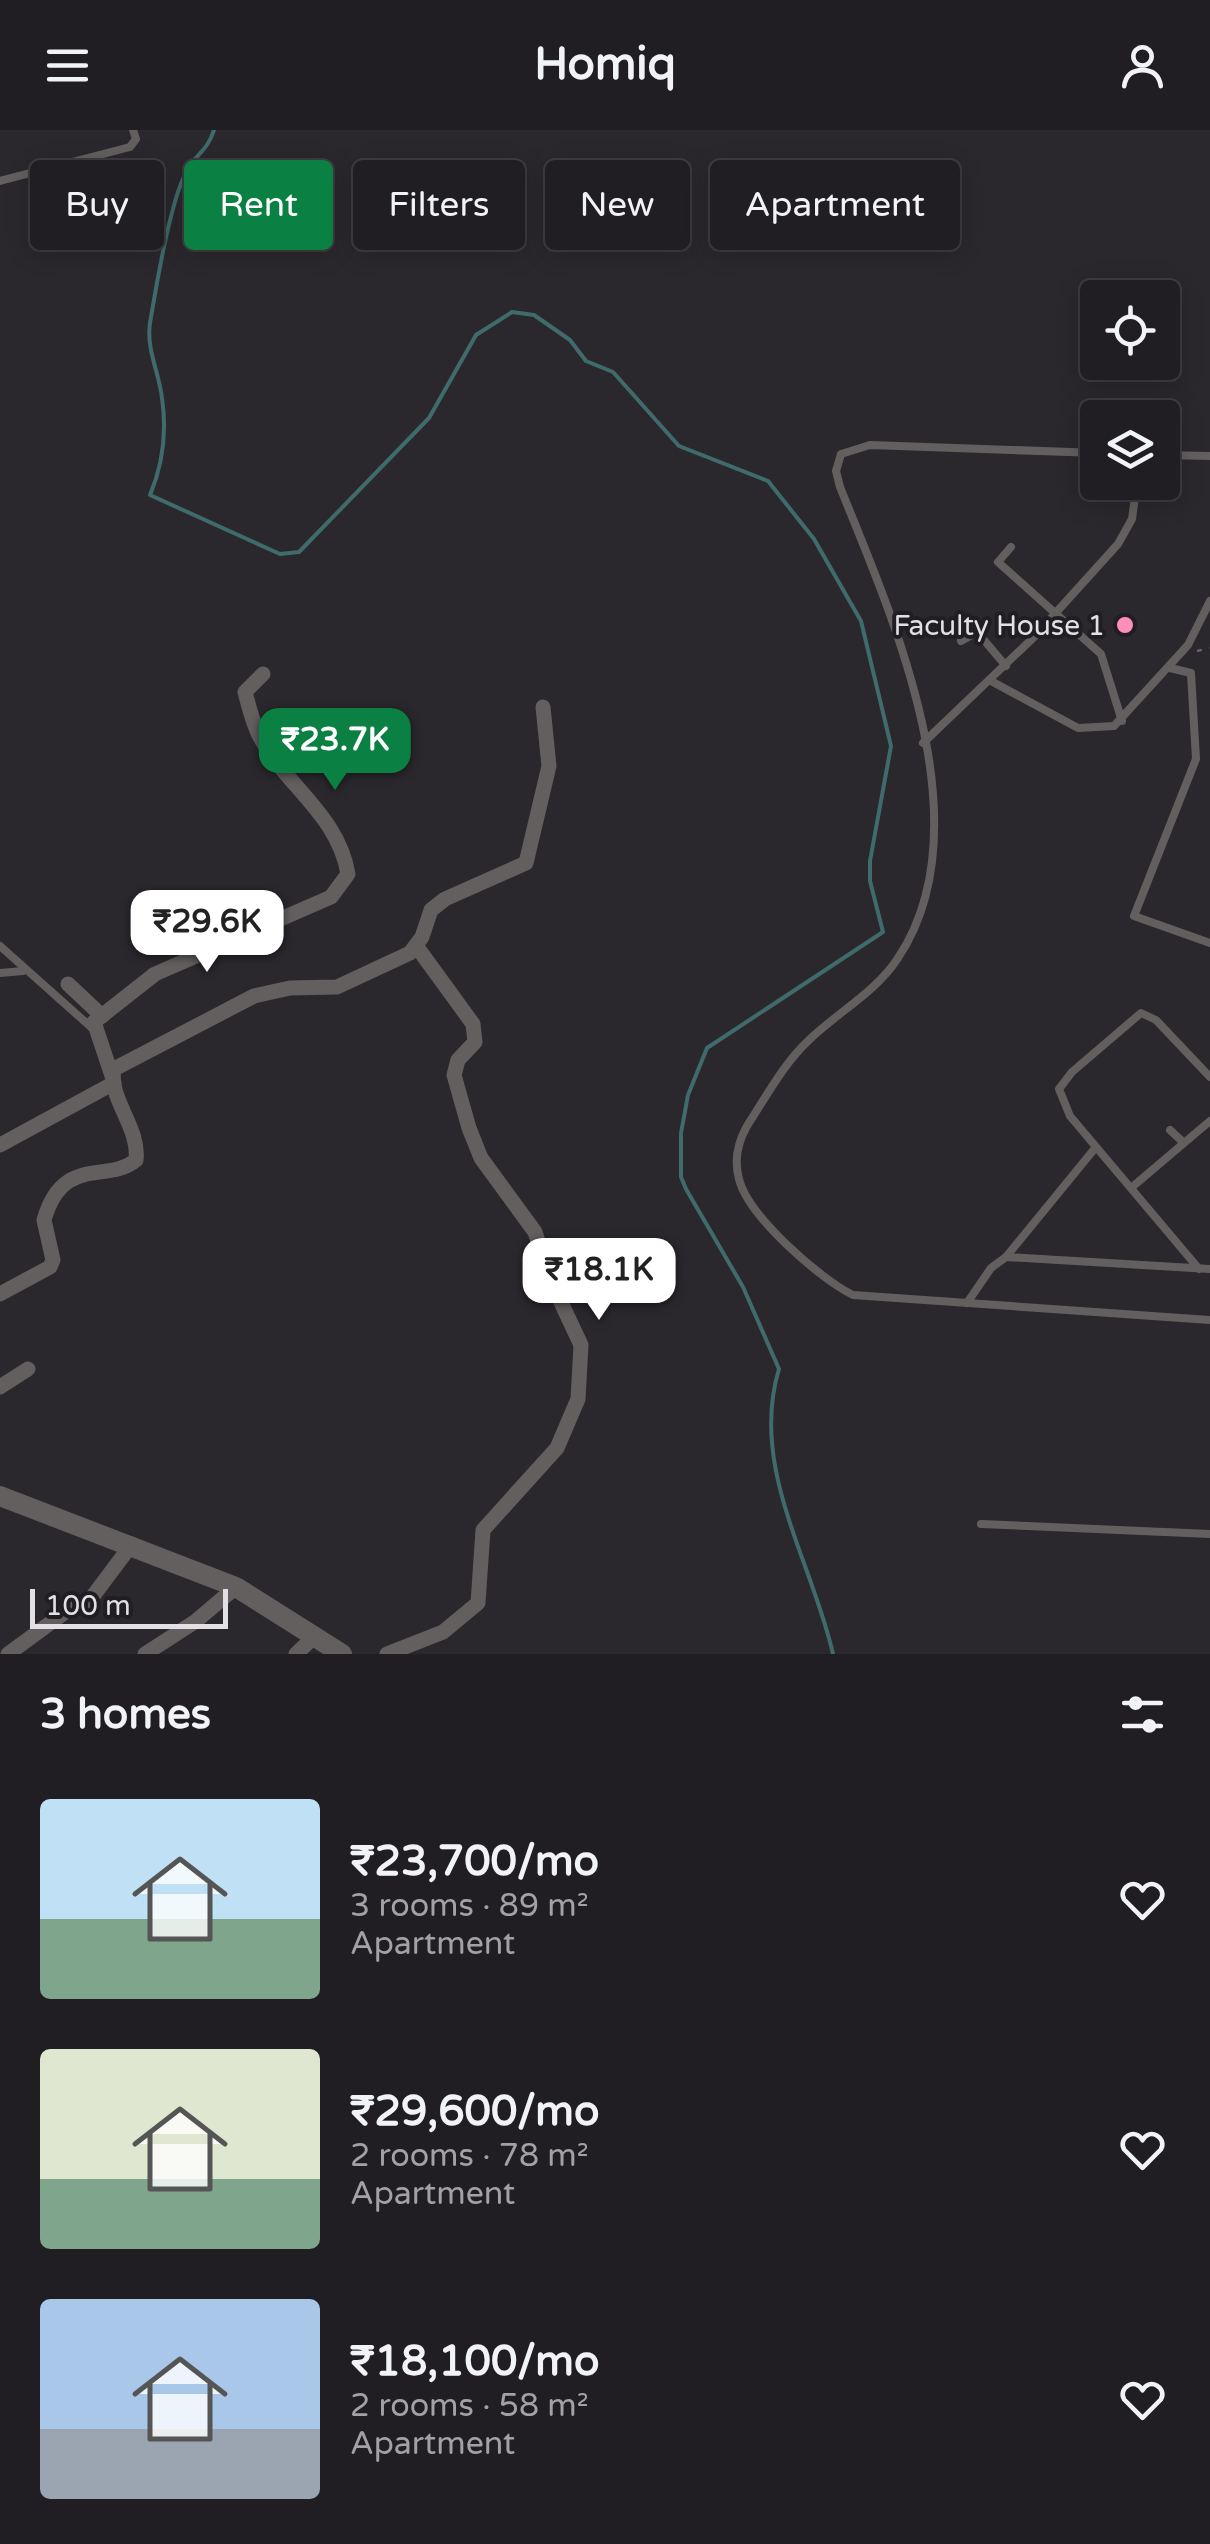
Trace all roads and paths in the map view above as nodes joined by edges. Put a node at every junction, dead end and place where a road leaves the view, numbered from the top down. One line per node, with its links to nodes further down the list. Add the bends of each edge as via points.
1 (134, 130): 2 (lane, via 130,146)
2 (0, 181)
3 (1080, 452): 17 (lane, via 870,446 841,454 840,487 904,648)
4 (1180, 455): 5 (lane)
5 (1210, 456)
6 (1134, 500): 9 (lane, via 1128,529)
7 (1011, 547): 9 (lane, via 998,562)
8 (1210, 601): 12 (lane)
9 (1054, 616): 11 (lane); 16 (lane, via 1101,654)
10 (961, 641): 11 (lane, via 976,632)
11 (1006, 666): 14 (lane)
12 (1170, 668): 16 (lane); 20 (lane, via 1190,673 1196,759 1134,916)
13 (263, 674): 19 (street, via 245,692 260,738 314,801 344,848 348,874 331,897)
14 (991, 681): 16 (lane, via 1078,728 1104,730); 17 (lane)
15 (543, 707): 22 (street, via 550,766 526,864 445,899 426,920)
16 (1122, 722)
17 (923, 743): 39 (lane, via 935,855 922,914 881,979 792,1060 740,1139 737,1175 778,1234 841,1289)
18 (220, 906): 19 (street)
19 (264, 926): 26 (street, via 155,974)
20 (1210, 943)
21 (0, 946): 23 (lane)
22 (418, 947): 28 (street, via 338,988 254,996 118,1065); 53 (street, via 476,1034 454,1076 469,1128 482,1158 535,1232 578,1333 580,1386 557,1448 483,1530 478,1603 443,1632)
23 (22, 971): 24 (lane); 26 (lane)
24 (0, 973)
25 (68, 984): 26 (street)
26 (97, 1022): 28 (street)
27 (1210, 1078): 33 (lane, via 1149,1014 1133,1018 1060,1089 1070,1116)
28 (113, 1080): 32 (street); 38 (street, via 132,1126 136,1160 74,1178 44,1220 50,1268)
29 (1210, 1121): 31 (lane)
30 (1170, 1130): 31 (lane)
31 (1184, 1142): 34 (lane)
32 (0, 1145)
33 (1096, 1147): 34 (lane); 35 (lane)
34 (1131, 1188): 36 (lane)
35 (1006, 1258): 36 (lane); 39 (lane)
36 (1200, 1268): 37 (lane)
37 (1210, 1269)
38 (0, 1294)
39 (967, 1304): 40 (lane)
40 (1210, 1320)
41 (28, 1369): 42 (street)
42 (0, 1387)
43 (0, 1496): 46 (street)
44 (981, 1524): 45 (lane)
45 (1210, 1534)
46 (132, 1544): 47 (street); 49 (street, via 90,1600)
47 (236, 1586): 48 (street); 50 (street)
48 (314, 1637): 51 (street); 52 (street)
49 (8, 1654)
50 (145, 1654)
51 (296, 1654)
52 (342, 1654)
53 (387, 1654)

